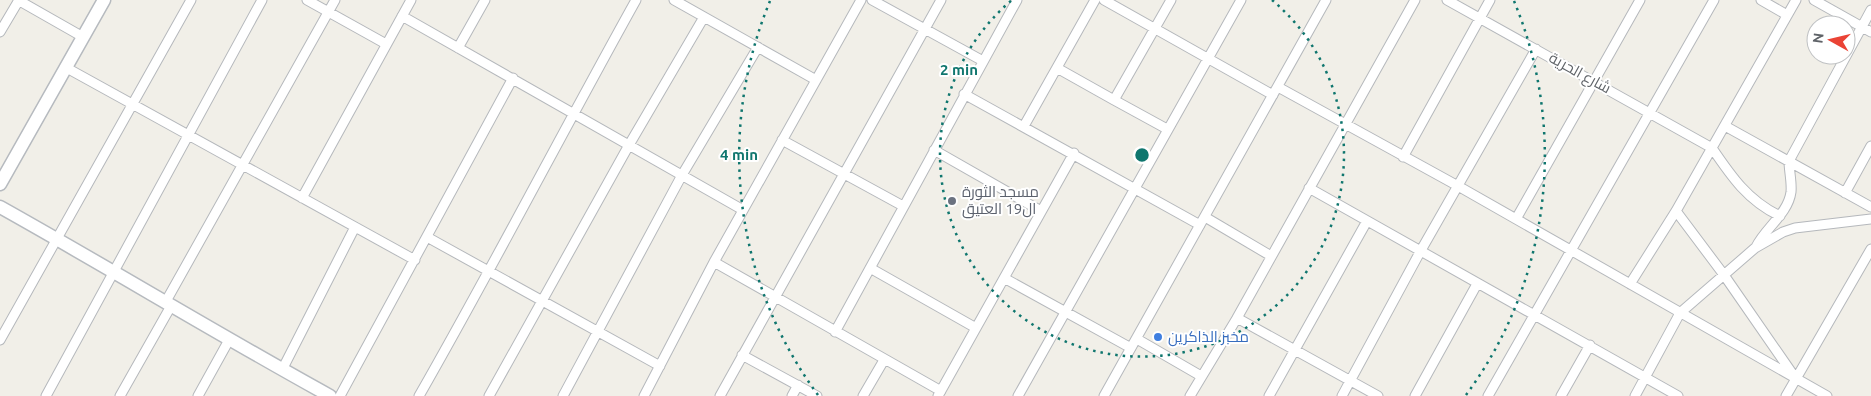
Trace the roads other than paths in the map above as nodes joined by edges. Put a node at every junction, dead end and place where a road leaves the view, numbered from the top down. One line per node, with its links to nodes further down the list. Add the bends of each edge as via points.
1 (18, 0): 37 (street); 39 (street)
2 (104, 0): 39 (street)
3 (191, 0): 54 (street)
4 (262, 0): 61 (street)
5 (307, 0): 29 (street)
6 (335, 0): 29 (street)
7 (411, 0): 31 (street)
8 (485, 0): 42 (street)
9 (636, 0): 55 (street)
10 (674, 0): 32 (street)
11 (861, 0): 49 (street)
12 (872, 0): 35 (street)
13 (941, 0): 35 (street)
14 (1017, 0): 45 (street)
15 (1095, 0): 47 (street)
16 (1104, 0): 36 (street)
17 (1171, 0): 36 (street)
18 (1240, 0): 44 (street)
19 (1326, 0): 51 (street)
20 (1415, 0): 57 (street)
21 (1447, 0): 33 (street, شارع الحرية)
22 (1490, 0): 33 (street)
23 (1640, 0): 50 (street)
24 (1714, 0): 56 (street)
25 (1761, 0): 30 (street)
26 (1796, 0): 30 (street)
27 (1814, 0): 34 (street)
28 (1871, 10): 34 (street)
29 (328, 12): 40 (street); 70 (street)
30 (1787, 15): 59 (street)
31 (402, 16): 40 (street); 42 (street)
32 (704, 17): 41 (street); 63 (street)
33 (1480, 18): 43 (street, شارع الحرية); 68 (street)
34 (1862, 27): 38 (street); 69 (street)
35 (925, 29): 45 (street); 71 (street)
36 (1155, 29): 44 (street); 53 (street)
37 (0, 32)
38 (1871, 32)
39 (83, 37): 46 (street)
40 (386, 44): 78 (street)
41 (758, 47): 49 (street); 72 (street)
42 (458, 48): 48 (street)
43 (1536, 49): 50 (street, شارع الحرية); 74 (street)
44 (1207, 59): 51 (street); 60 (street)
45 (983, 61): 52 (street)
46 (65, 68): 54 (street); 73 (street)
47 (1056, 68): 53 (street); 58 (street)
48 (513, 78): 55 (street); 91 (street)
49 (816, 80): 62 (street)
50 (1593, 80): 56 (street, شارع الحرية); 86 (street)
51 (1275, 91): 57 (street); 88 (street)
52 (964, 94): 58 (street); 66 (street)
53 (1114, 100): 60 (street)
54 (132, 105): 61 (street); 92 (street)
55 (573, 113): 63 (street); 102 (street)
56 (1651, 114): 65 (street, شارع الحرية); 95 (street)
57 (1344, 124): 68 (street); 76 (street)
58 (1024, 126): 67 (street)
59 (1725, 126): 65 (street); 69 (street)
60 (1167, 129): 75 (street)
61 (187, 135): 70 (street); 101 (street)
62 (782, 140): 71 (street); 82 (street)
63 (629, 145): 72 (street); 108 (street)
64 (1871, 146): 77 (street)
65 (1712, 148): 84 (street); 85 (street, via 1753,201)
66 (934, 150): 79 (street); 83 (street)
67 (1074, 153): 75 (street); 83 (street)
68 (1404, 157): 74 (street)
69 (1789, 161): 77 (street); 85 (street, via 1791,194)
70 (243, 166): 78 (street); 109 (street)
71 (844, 173): 79 (street); 107 (street)
72 (682, 175): 82 (street); 115 (street)
73 (0, 182)
74 (1458, 186): 86 (street); 96 (street)
75 (1134, 187): 88 (street); 110 (street)
76 (1309, 188): 89 (street); 97 (street)
77 (1846, 193): 81 (street)
78 (302, 198): 90 (street)
79 (904, 206): 100 (street)
80 (0, 207): 92 (street)
81 (1871, 207)
82 (743, 210): 99 (street)
83 (1041, 211): 104 (street)
84 (1676, 211): 103 (street); 106 (street)
85 (1780, 216): 93 (street)
86 (1516, 219): 95 (street)
87 (1871, 219): 93 (street, via 1795,228)
88 (1202, 221): 97 (street); 117 (street)
89 (1367, 221): 96 (street); 122 (street)
90 (355, 227): 98 (street); 126 (street)
91 (426, 237): 98 (street); 102 (street)
92 (57, 239): 101 (street); 118 (street)
93 (1755, 248): 103 (street)
94 (1871, 249): 129 (street)
95 (1570, 250): 106 (street); 112 (street)
96 (1420, 252): 105 (street); 130 (street)
97 (1271, 256): 113 (street)
98 (415, 260): 138 (street)
99 (714, 262): 107 (street); 125 (street)
100 (870, 268): 114 (street); 116 (street)
101 (113, 270): 109 (street); 134 (street)
102 (490, 272): 108 (street); 139 (street)
103 (1724, 275): 111 (street); 129 (street)
104 (1004, 278): 110 (street); 114 (street)
105 (1477, 284): 112 (street); 152 (street)
106 (1630, 284): 111 (street)
107 (775, 297): 116 (street); 123 (street)
108 (542, 301): 115 (street); 140 (street)
109 (168, 305): 119 (street); 135 (street)
110 (1064, 311): 121 (street); 146 (street)
111 (1680, 313): 128 (street); 129 (street)
112 (1534, 315): 120 (street); 153 (street)
113 (1237, 318): 122 (street); 127 (street)
114 (976, 328): 132 (street)
115 (599, 332): 125 (street); 141 (street)
116 (835, 332): 124 (street)
117 (1137, 338): 121 (street); 127 (street)
118 (0, 340)
119 (229, 340): 126 (street); 136 (street)
120 (1590, 345): 128 (street); 154 (street)
121 (1131, 348): 147 (street)
122 (1295, 351): 130 (street); 149 (street)
123 (742, 355): 131 (street); 142 (street)
124 (884, 360): 132 (street); 145 (street)
125 (660, 366): 133 (street)
126 (282, 370): 137 (street)
127 (1201, 376): 148 (street)
128 (1646, 377): 155 (street); 156 (street)
129 (1796, 378): 157 (street); 158 (street)
130 (1351, 381): 150 (street); 151 (street)
131 (798, 385): 143 (street); 144 (street)
132 (939, 394)
133 (648, 395)
134 (46, 396)
135 (120, 396)
136 (198, 396)
137 (330, 396)
138 (340, 396)
139 (420, 396)
140 (489, 396)
141 (563, 396)
142 (720, 396)
143 (792, 396)
144 (817, 396)
145 (863, 396)
146 (1018, 396)
147 (1104, 396)
148 (1190, 396)
149 (1268, 396)
150 (1342, 396)
151 (1378, 396)
152 (1415, 396)
153 (1488, 396)
154 (1561, 396)
155 (1635, 396)
156 (1678, 396)
157 (1786, 396)
158 (1828, 396)

